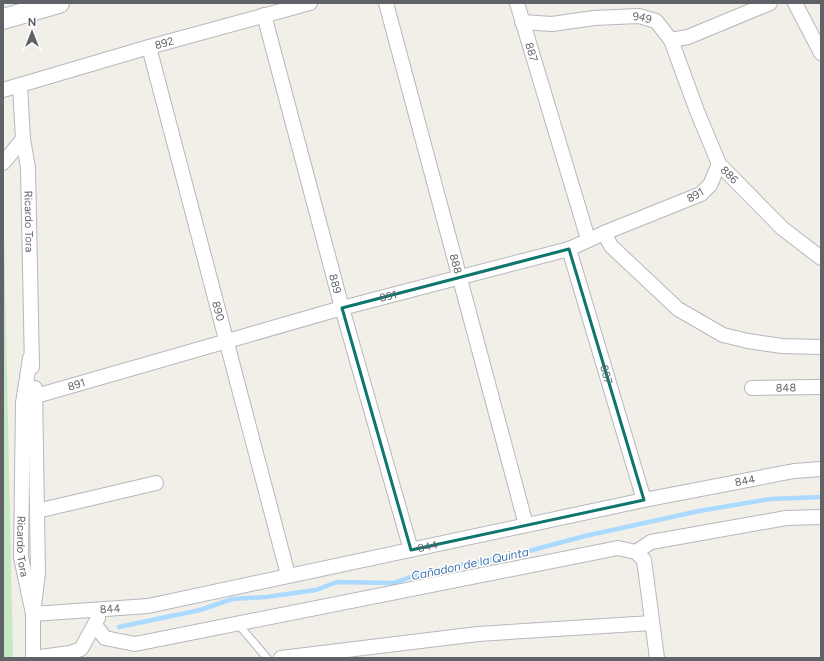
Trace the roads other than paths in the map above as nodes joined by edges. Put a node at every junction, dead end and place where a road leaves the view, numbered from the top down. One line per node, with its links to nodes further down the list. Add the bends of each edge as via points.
1 (59, 3): 7 (main road)
2 (310, 3): 8 (street, 892)
3 (386, 3): 22 (street, 888)
4 (517, 3): 9 (street, 887)
5 (770, 3): 10 (street, via 688,38)
6 (795, 3): 12 (street)
7 (14, 12)
8 (264, 15): 11 (street, 892); 23 (street, 889)
9 (522, 22): 10 (street, 949, via 552,24 594,18 639,16 656,21); 19 (street, 887)
10 (671, 40): 17 (street, 886)
11 (149, 47): 13 (street, 892); 24 (street, 890)
12 (821, 53)
13 (20, 86): 14 (street, 892); 15 (street, Ricardo Tora)
14 (3, 90)
15 (23, 139): 16 (street); 26 (street, Ricardo Tora, via 28,168)
16 (3, 163)
17 (719, 164): 18 (street, 891, via 710,185 702,194); 21 (street, 886, via 782,228)
18 (604, 232): 19 (street, 891); 25 (street, via 611,246 678,309 723,335 782,346)
19 (588, 240): 20 (street, 891)
20 (569, 249): 22 (street, 891); 32 (street, 887)
21 (821, 258)
22 (460, 278): 23 (street, 891); 35 (street, 888)
23 (342, 308): 24 (street, 891); 36 (street, 889)
24 (226, 342): 29 (street, 891); 38 (street, 890)
25 (821, 347)
26 (30, 358): 29 (street, Ricardo Tora); 40 (street, Ricardo Tora, via 23,403 21,557)
27 (821, 387): 28 (street, 848)
28 (752, 388)
29 (36, 396): 33 (street, Ricardo Tora)
30 (821, 469): 32 (street, 844, via 794,470)
31 (156, 483): 33 (street)
32 (644, 500): 35 (street, 844)
33 (37, 511): 40 (street, Ricardo Tora, via 38,573)
34 (821, 517): 37 (street, via 786,518 651,542)
35 (526, 525): 36 (street, 844)
36 (411, 550): 38 (street, 844)
37 (636, 552): 41 (street, via 644,560); 42 (street, via 618,548)
38 (288, 575): 39 (street, 844, via 148,606)
39 (102, 610): 40 (street, 844); 43 (street)
40 (33, 614): 45 (street, Ricardo Tora)
41 (652, 623): 44 (street, via 478,634); 48 (street)
42 (238, 624): 43 (street, via 135,644 105,638); 46 (lane)
43 (95, 625): 45 (street, via 81,649)
44 (356, 653): 47 (street)
45 (33, 658)
46 (267, 658)
47 (281, 658)
48 (657, 658)

